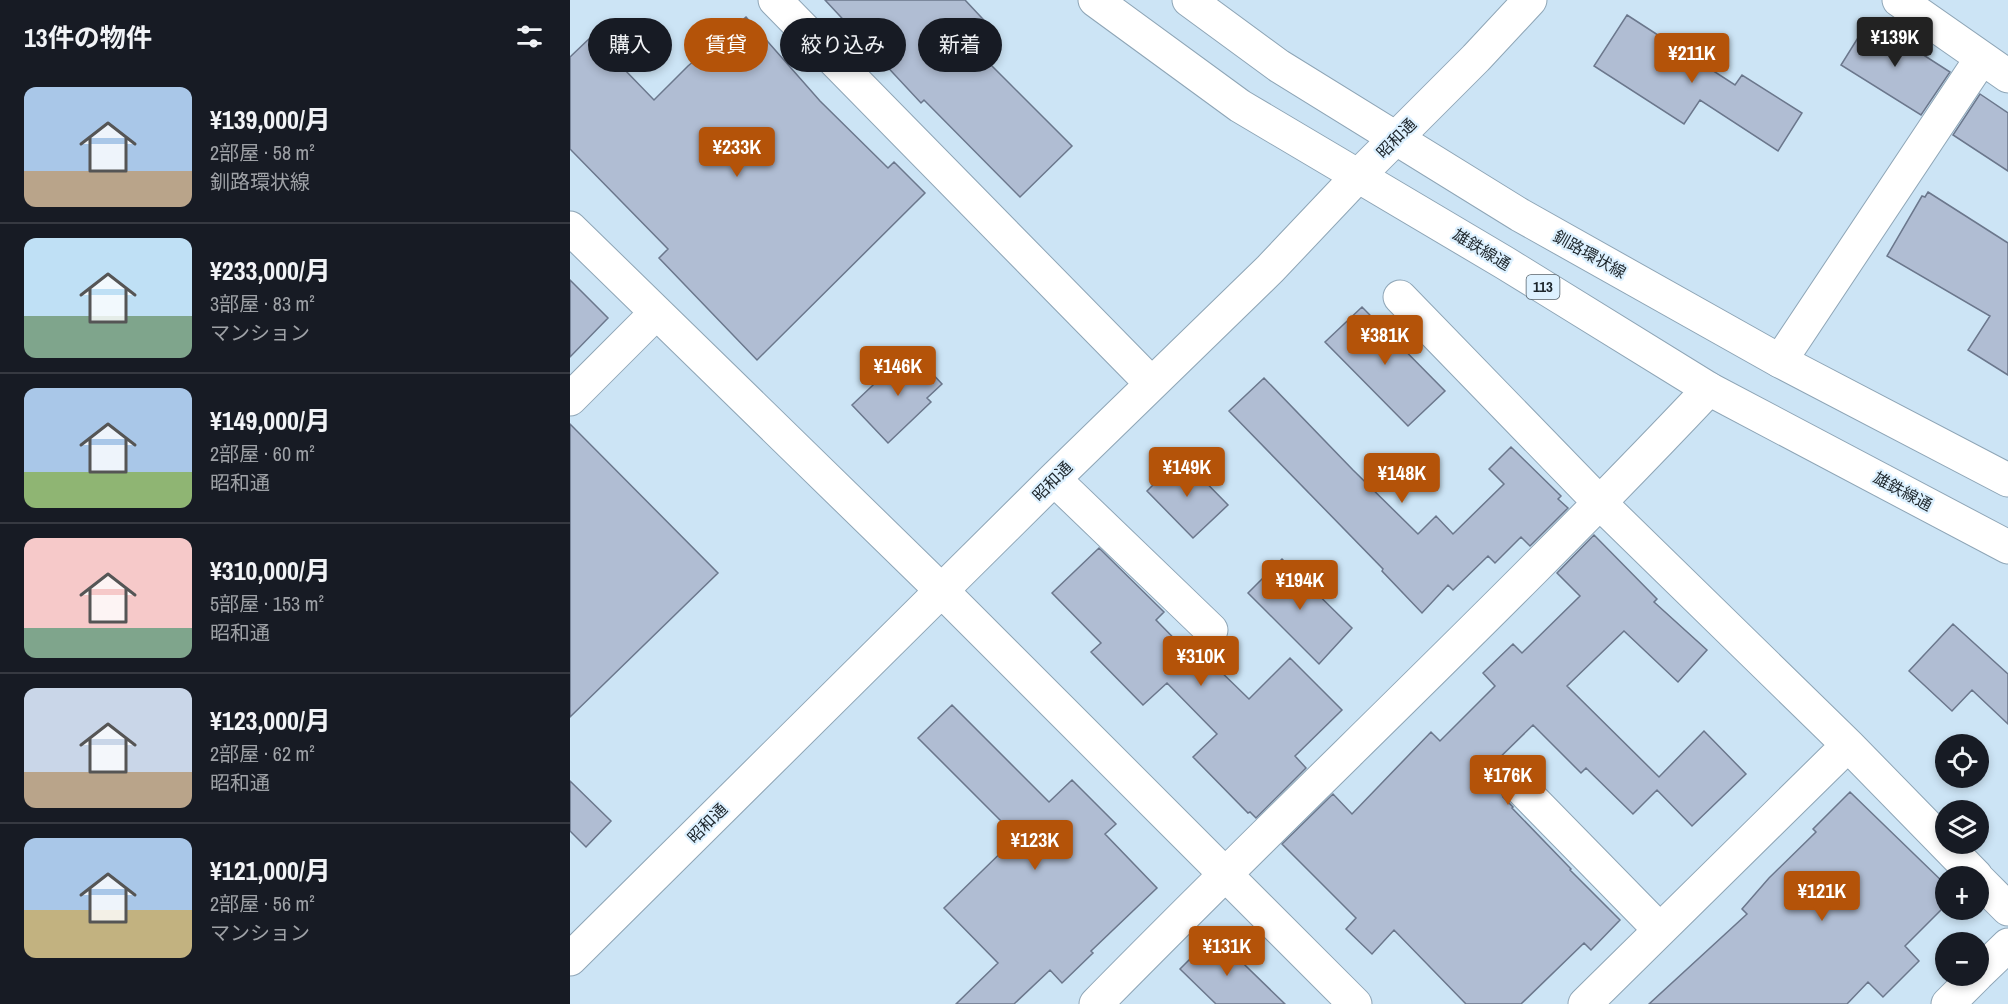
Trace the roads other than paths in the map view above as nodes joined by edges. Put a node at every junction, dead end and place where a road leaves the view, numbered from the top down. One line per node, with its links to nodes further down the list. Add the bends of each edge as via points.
1 (775, 0): 13 (street)
2 (1095, 0): 8 (street, 雄鉄線通 / 113, via 1240,106)
3 (1189, 0): 7 (street, 釧路環状線, via 1279,66)
4 (1530, 0): 7 (street, 昭和通)
5 (1899, 0): 6 (street)
6 (1995, 68): 12 (street)
7 (1396, 138): 8 (street, 昭和通); 12 (street, 釧路環状線, via 1520,215)
8 (1358, 176): 13 (street, 昭和通, via 1270,269); 14 (street, 雄鉄線通 / 113)
9 (570, 228): 11 (street)
10 (1400, 297): 18 (street)
11 (656, 313): 15 (street); 20 (street)
12 (1780, 361): 17 (street, 釧路環状線)
13 (1151, 383): 16 (street, 昭和通)
14 (1709, 388): 18 (street); 19 (street, 雄鉄線通 / 113)
15 (570, 399)
16 (1054, 479): 20 (street, 昭和通); 21 (street)
17 (2008, 480)
18 (1601, 504): 22 (street); 25 (street)
19 (2008, 547)
20 (941, 590): 25 (street); 30 (street, 昭和通)
21 (1211, 630)
22 (1848, 745): 24 (street); 28 (street)
23 (1517, 784): 28 (street)
24 (1965, 866)
25 (1224, 874): 33 (street); 34 (street)
26 (1989, 890): 27 (street)
27 (2008, 909)
28 (1660, 930): 35 (street)
29 (2008, 945): 31 (street)
30 (570, 959)
31 (1989, 963)
32 (1966, 986): 36 (street)
33 (1096, 1004)
34 (1355, 1004)
35 (1585, 1004)
36 (1948, 1004)

